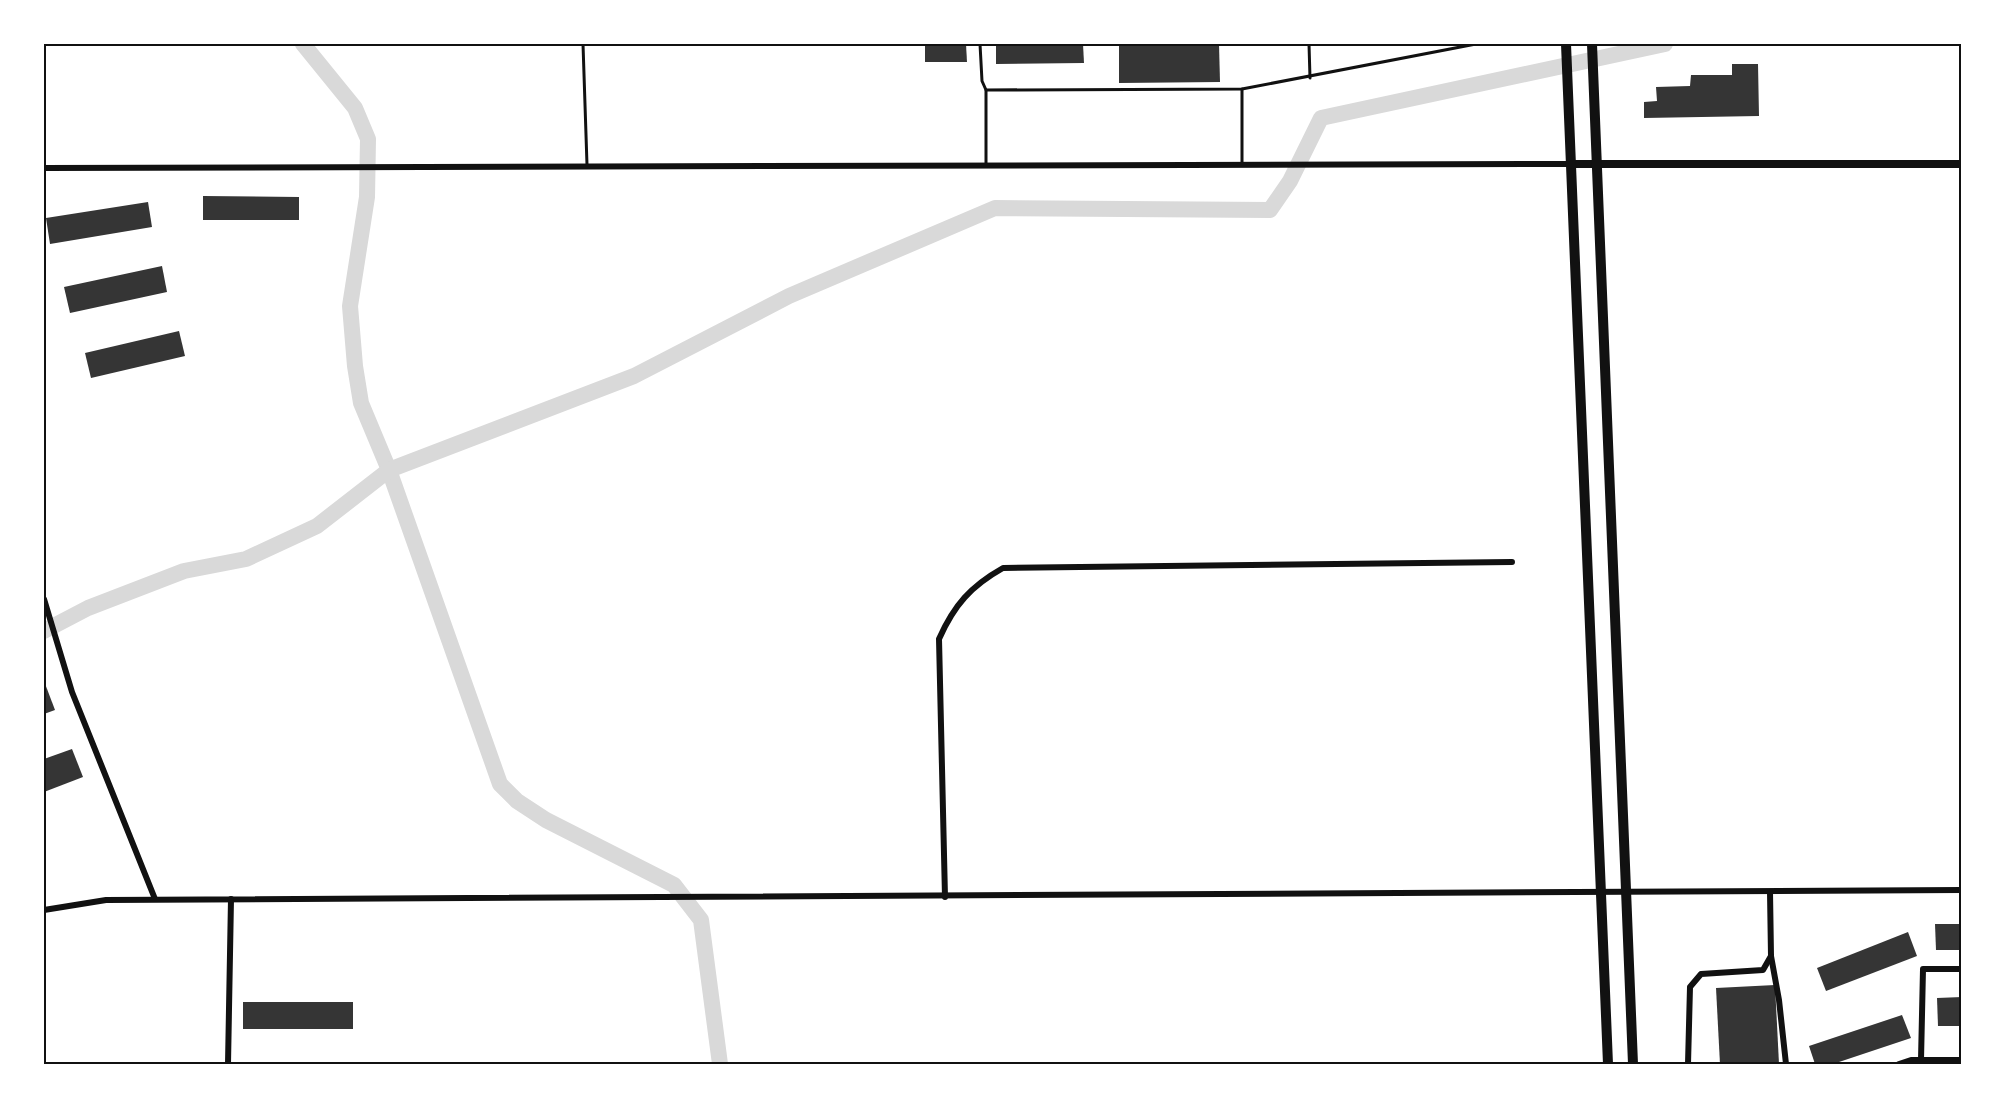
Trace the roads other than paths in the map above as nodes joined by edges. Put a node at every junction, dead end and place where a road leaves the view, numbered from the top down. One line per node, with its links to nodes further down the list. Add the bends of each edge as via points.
1 (583, 44): 14 (lane)
2 (980, 44): 9 (lane)
3 (1309, 44): 7 (lane)
4 (1476, 44): 7 (lane)
5 (1566, 44): 11 (main road)
6 (1592, 44): 12 (main road)
7 (1310, 78): 8 (lane)
8 (1242, 89): 9 (lane); 10 (lane)
9 (986, 90): 15 (lane)
10 (1242, 164): 11 (street); 15 (street)
11 (1570, 164): 12 (street); 21 (main road)
12 (1598, 164): 13 (street); 22 (main road)
13 (1962, 164)
14 (587, 165): 15 (street); 16 (street)
15 (986, 165)
16 (44, 168)
17 (1512, 562): 23 (street, via 1003,568 977,582 949,616 939,639)
18 (45, 602): 24 (street, via 72,692)
19 (1962, 890): 20 (street)
20 (1770, 892): 22 (street); 27 (street)
21 (1603, 893): 22 (street); 23 (street); 32 (main road)
22 (1627, 894): 33 (main road)
23 (945, 897): 25 (street)
24 (155, 899): 25 (street); 26 (street, via 106,900)
25 (231, 899): 31 (street)
26 (44, 910)
27 (1771, 956): 34 (street, via 1763,970 1701,974 1690,987); 35 (street)
28 (1962, 969): 29 (street, via 1923,969)
29 (1921, 1060): 30 (street); 36 (street)
30 (1962, 1060)
31 (228, 1065)
32 (1608, 1065)
33 (1633, 1065)
34 (1688, 1065)
35 (1786, 1065)
36 (1899, 1065)

